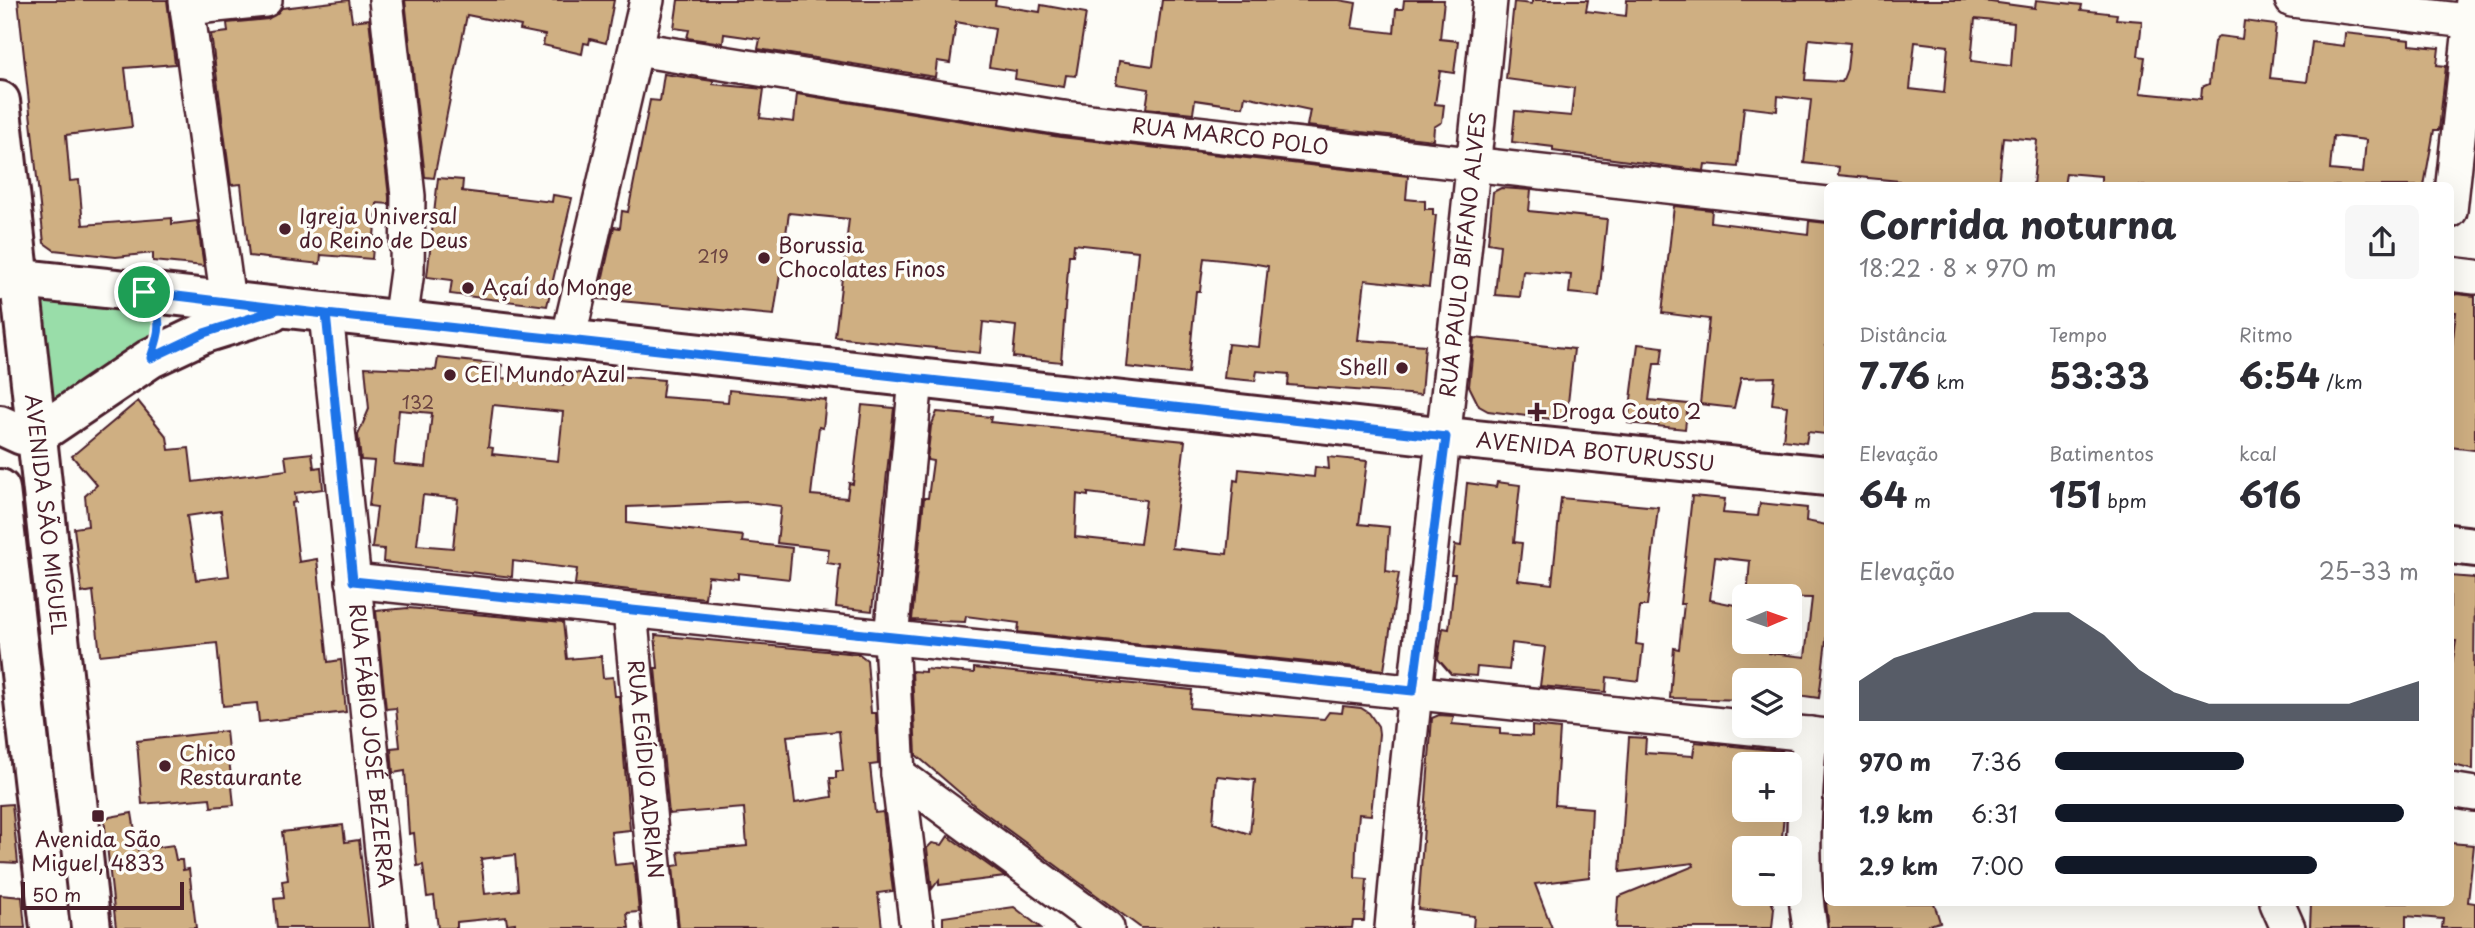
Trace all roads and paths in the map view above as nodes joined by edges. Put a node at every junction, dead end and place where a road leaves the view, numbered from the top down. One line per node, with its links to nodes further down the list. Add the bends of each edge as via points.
1 (265, 0): 6 (street)
2 (386, 0): 20 (street, via 408,196)
3 (647, 0): 8 (street)
4 (1490, 0): 10 (street, RUA PAULO BIFANO ALVES)
5 (2292, 0): 7 (street)
6 (187, 4): 17 (street)
7 (2473, 15): 11 (street)
8 (637, 49): 10 (street, RUA MARCO POLO, via 1062,118); 21 (street)
9 (0, 101): 15 (main road, AVENIDA SÃO MIGUEL)
10 (1474, 166): 12 (street, RUA MARCO POLO); 26 (street, RUA PAULO BIFANO ALVES)
11 (2453, 182)
12 (1824, 204)
13 (2454, 274): 14 (street)
14 (2475, 277)
15 (10, 280): 16 (main road, AVENIDA BOTURUSSU); 25 (main road, AVENIDA SÃO MIGUEL)
16 (144, 292): 17 (main road, AVENIDA BOTURUSSU); 22 (main road, via 160,321)
17 (228, 301): 18 (main road, AVENIDA BOTURUSSU)
18 (279, 309): 19 (main road, AVENIDA BOTURUSSU); 22 (main road, AVENIDA BOTURUSSU, via 204,333)
19 (326, 314): 20 (main road, AVENIDA BOTURUSSU); 32 (street, RUA FÁBIO JOSÉ BEZERRA)
20 (400, 322): 21 (main road, AVENIDA BOTURUSSU)
21 (568, 340): 23 (main road, AVENIDA BOTURUSSU)
22 (151, 358): 25 (main road, AVENIDA BOTURUSSU)
23 (916, 379): 26 (main road, AVENIDA BOTURUSSU); 34 (street)
24 (0, 425): 25 (main road, via 22,435)
25 (37, 435): 42 (main road, AVENIDA SÃO MIGUEL)
26 (1446, 437): 27 (main road, AVENIDA BOTURUSSU); 35 (street, RUA PAULO BIFANO ALVES)
27 (1824, 476)
28 (0, 489): 31 (main road, AVENIDA SÃO MIGUEL)
29 (2454, 544): 30 (main road)
30 (2475, 547)
31 (4, 569): 41 (main road, AVENIDA SÃO MIGUEL)
32 (353, 581): 33 (street); 43 (street, RUA FÁBIO JOSÉ BEZERRA)
33 (629, 611): 34 (street); 44 (street, RUA EGÍDIO ADRIAN)
34 (891, 638): 35 (street); 37 (street)
35 (1413, 691): 36 (street); 47 (street, RUA PAULO BIFANO ALVES)
36 (1819, 735): 48 (street, via 1804,864)
37 (898, 774): 45 (street); 46 (street)
38 (2454, 790): 39 (street)
39 (2475, 793)
40 (2278, 906): 49 (street)
41 (50, 928)
42 (91, 928)
43 (390, 928)
44 (660, 928)
45 (917, 928)
46 (1107, 928)
47 (1392, 928)
48 (1810, 928)
49 (2288, 928)

